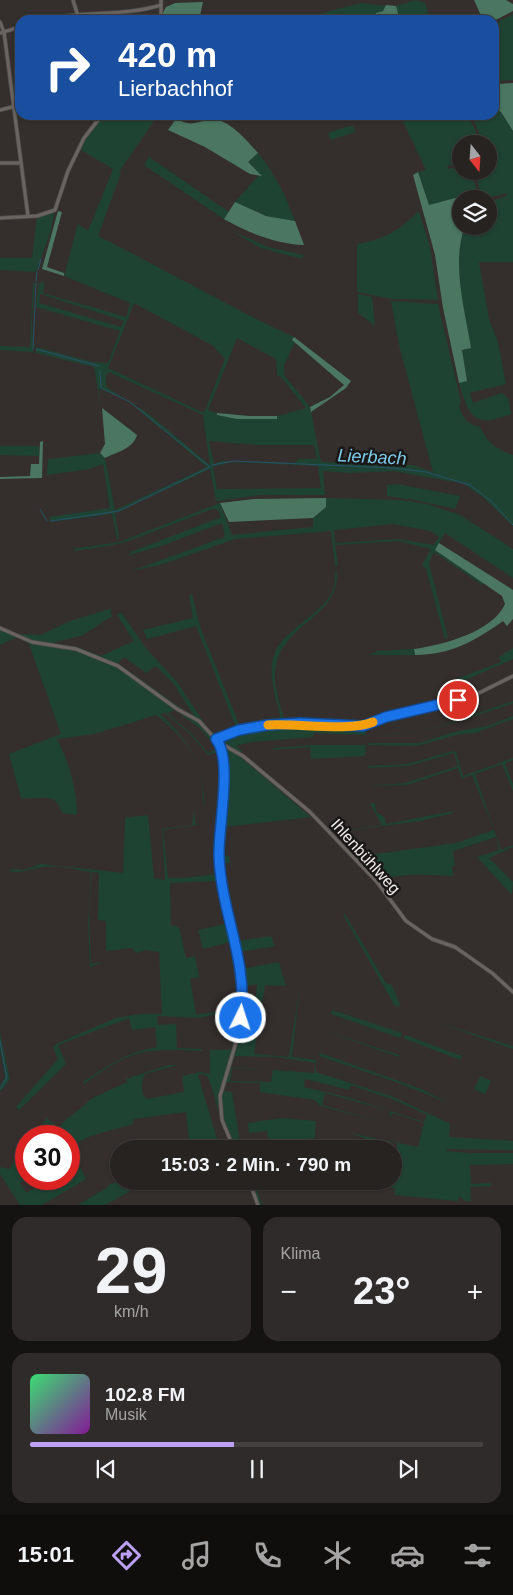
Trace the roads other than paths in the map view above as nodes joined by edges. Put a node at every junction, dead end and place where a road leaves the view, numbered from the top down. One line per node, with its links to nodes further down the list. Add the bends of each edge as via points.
1 (74, 0): 4 (street)
2 (161, 0): 3 (street)
3 (161, 5): 4 (street, via 130,12); 6 (street)
4 (77, 14): 5 (street)
5 (71, 15)
6 (160, 15)
7 (0, 22): 9 (street)
8 (15, 29): 9 (street)
9 (2, 33): 10 (street)
10 (12, 107): 11 (street); 14 (street)
11 (0, 110)
12 (98, 120): 15 (street, via 84,138 68,171 55,210)
13 (0, 163): 14 (street)
14 (20, 163): 15 (street)
15 (28, 216): 16 (street)
16 (0, 218)
17 (0, 628): 19 (street, Ihlenbühlweg, via 32,642 76,649 118,666 198,721)
18 (513, 676): 19 (street, via 475,695 386,717 363,726 267,725 239,730)
19 (216, 739): 20 (street, Ihlenbühlweg)
20 (220, 743): 21 (street, Ihlenbühlweg); 22 (street)
21 (227, 747): 22 (street); 23 (street, Ihlenbühlweg, via 243,756 310,812 377,882 406,921 432,939 462,952)
22 (221, 750): 24 (street, via 224,767 219,856 243,991 235,1050 220,1096 222,1120)
23 (513, 992)
24 (230, 1140)
25 (253, 1190): 26 (street)
26 (258, 1205)

